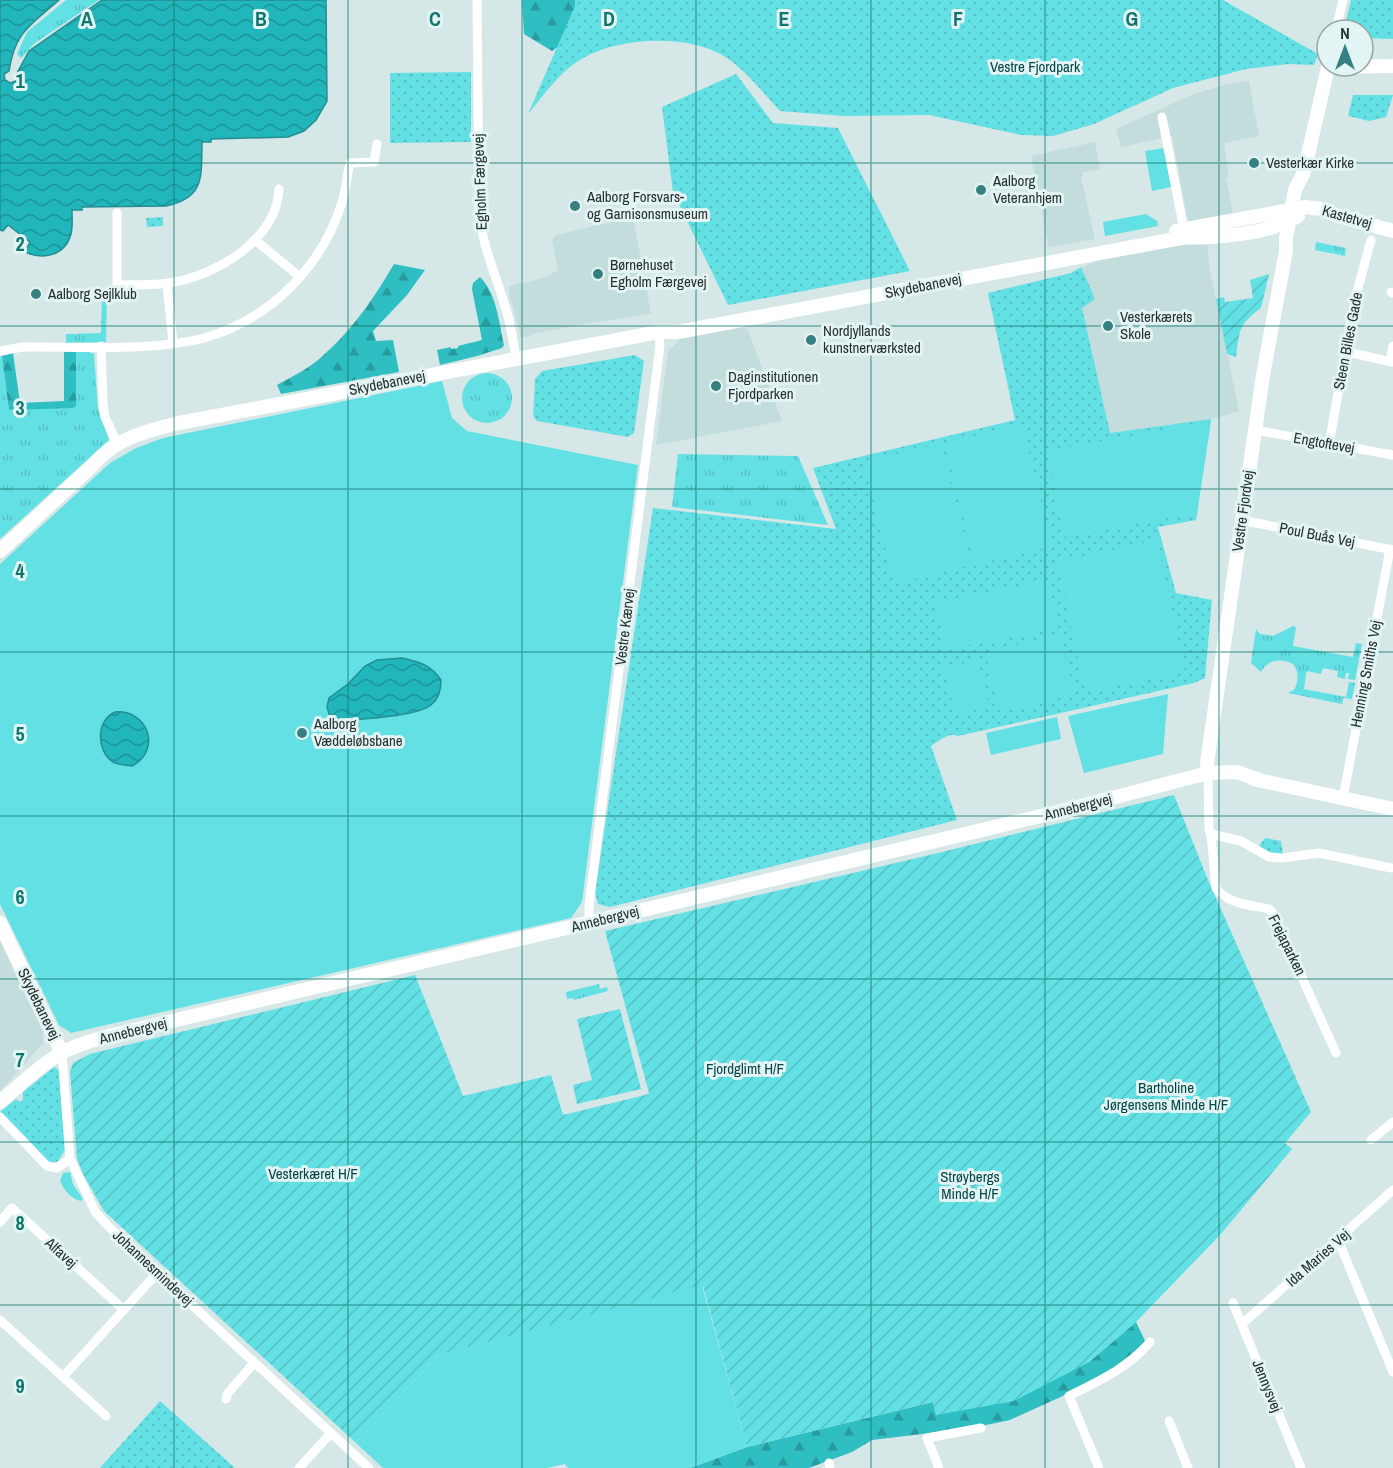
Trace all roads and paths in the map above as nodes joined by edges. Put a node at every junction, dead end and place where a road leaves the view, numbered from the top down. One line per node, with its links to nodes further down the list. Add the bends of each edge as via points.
1 (477, 0): 24 (street, Egholm Færgevej, via 481,232 506,309)
2 (1342, 0): 3 (street)
3 (1338, 18)
4 (1375, 66): 5 (street)
5 (1393, 66)
6 (1325, 78): 11 (street, Vestre Fjordvej, via 1304,172 1304,188)
7 (1162, 117): 13 (street)
8 (376, 144): 16 (street, via 374,162 350,163 333,225)
9 (279, 189): 14 (street, via 274,209)
10 (117, 213): 17 (street, via 117,285)
11 (1295, 214): 12 (street, Kastetvej, via 1321,209); 13 (street, Skydebanevej, via 1274,227 1220,237); 26 (street, Vestre Fjordvej, via 1286,238)
12 (1393, 231)
13 (1185, 233): 18 (street, Skydebanevej, via 678,332)
14 (255, 240): 16 (street); 17 (street, via 215,268)
15 (1371, 240): 23 (street, Steen Billes Gade, via 1355,299)
16 (300, 277): 19 (street, via 279,297 230,328)
17 (167, 284): 19 (street)
18 (659, 332): 24 (street, Skydebanevej); 39 (street, Vestre Kærvej)
19 (173, 343): 20 (street)
20 (101, 346): 22 (street); 27 (street, via 105,417)
21 (1393, 346): 25 (street)
22 (0, 351)
23 (1347, 352): 25 (street); 28 (street, Steen Billes Gade)
24 (516, 359): 27 (street, Skydebanevej, via 179,423 141,432)
25 (1392, 361)
26 (1255, 430): 28 (street, Engtoftevej); 30 (street, Vestre Fjordvej)
27 (117, 443): 32 (street, Skydebanevej)
28 (1329, 444): 29 (street, Engtoftevej)
29 (1393, 455)
30 (1242, 520): 31 (street, Poul Buås Vej); 33 (street, Vestre Fjordvej, via 1210,744)
31 (1391, 550): 34 (street, Henning Smiths Vej)
32 (0, 551)
33 (1209, 776): 34 (street, Annebergvej, via 1260,780); 36 (street, Frejaparken); 39 (street, Annebergvej, via 1191,784 1150,789)
34 (1343, 798): 35 (street, Annebergvej)
35 (1393, 809)
36 (1211, 834): 37 (street, via 1241,841 1269,857 1319,853); 41 (street, Frejaparken, via 1215,888 1228,899 1273,913)
37 (1391, 868)
38 (0, 923): 40 (street, Skydebanevej)
39 (589, 923): 40 (street, Annebergvej, via 121,1033)
40 (62, 1053): 42 (street, Annebergvej); 46 (street, Johannesmindevej)
41 (1336, 1053)
42 (0, 1102)
43 (0, 1118): 46 (street, via 47,1166 57,1168)
44 (1393, 1122): 45 (street)
45 (1371, 1140)
46 (70, 1159): 50 (street, Johannesmindevej, via 96,1213)
47 (1393, 1190): 49 (street, Ida Maries Vej)
48 (0, 1222): 52 (street, Alfavej, via 12,1208)
49 (1338, 1240): 54 (street, Ida Maries Vej); 57 (street)
50 (157, 1273): 52 (street); 56 (street, Johannesmindevej)
51 (1233, 1303): 54 (street, Jennysvej)
52 (124, 1310): 58 (street)
53 (0, 1320): 58 (street)
54 (1242, 1324): 69 (street, Jennysvej)
55 (1150, 1342): 67 (street, via 1125,1367 1069,1396)
56 (254, 1363): 59 (street); 63 (street, Johannesmindevej)
57 (1393, 1372)
58 (63, 1377): 60 (street)
59 (226, 1399)
60 (106, 1416)
61 (1168, 1421): 68 (street)
62 (981, 1428): 66 (street, via 927,1438)
63 (331, 1433): 64 (street); 65 (street, Johannesmindevej)
64 (299, 1468)
65 (369, 1468)
66 (939, 1468)
67 (1099, 1468)
68 (1188, 1468)
69 (1301, 1468)

